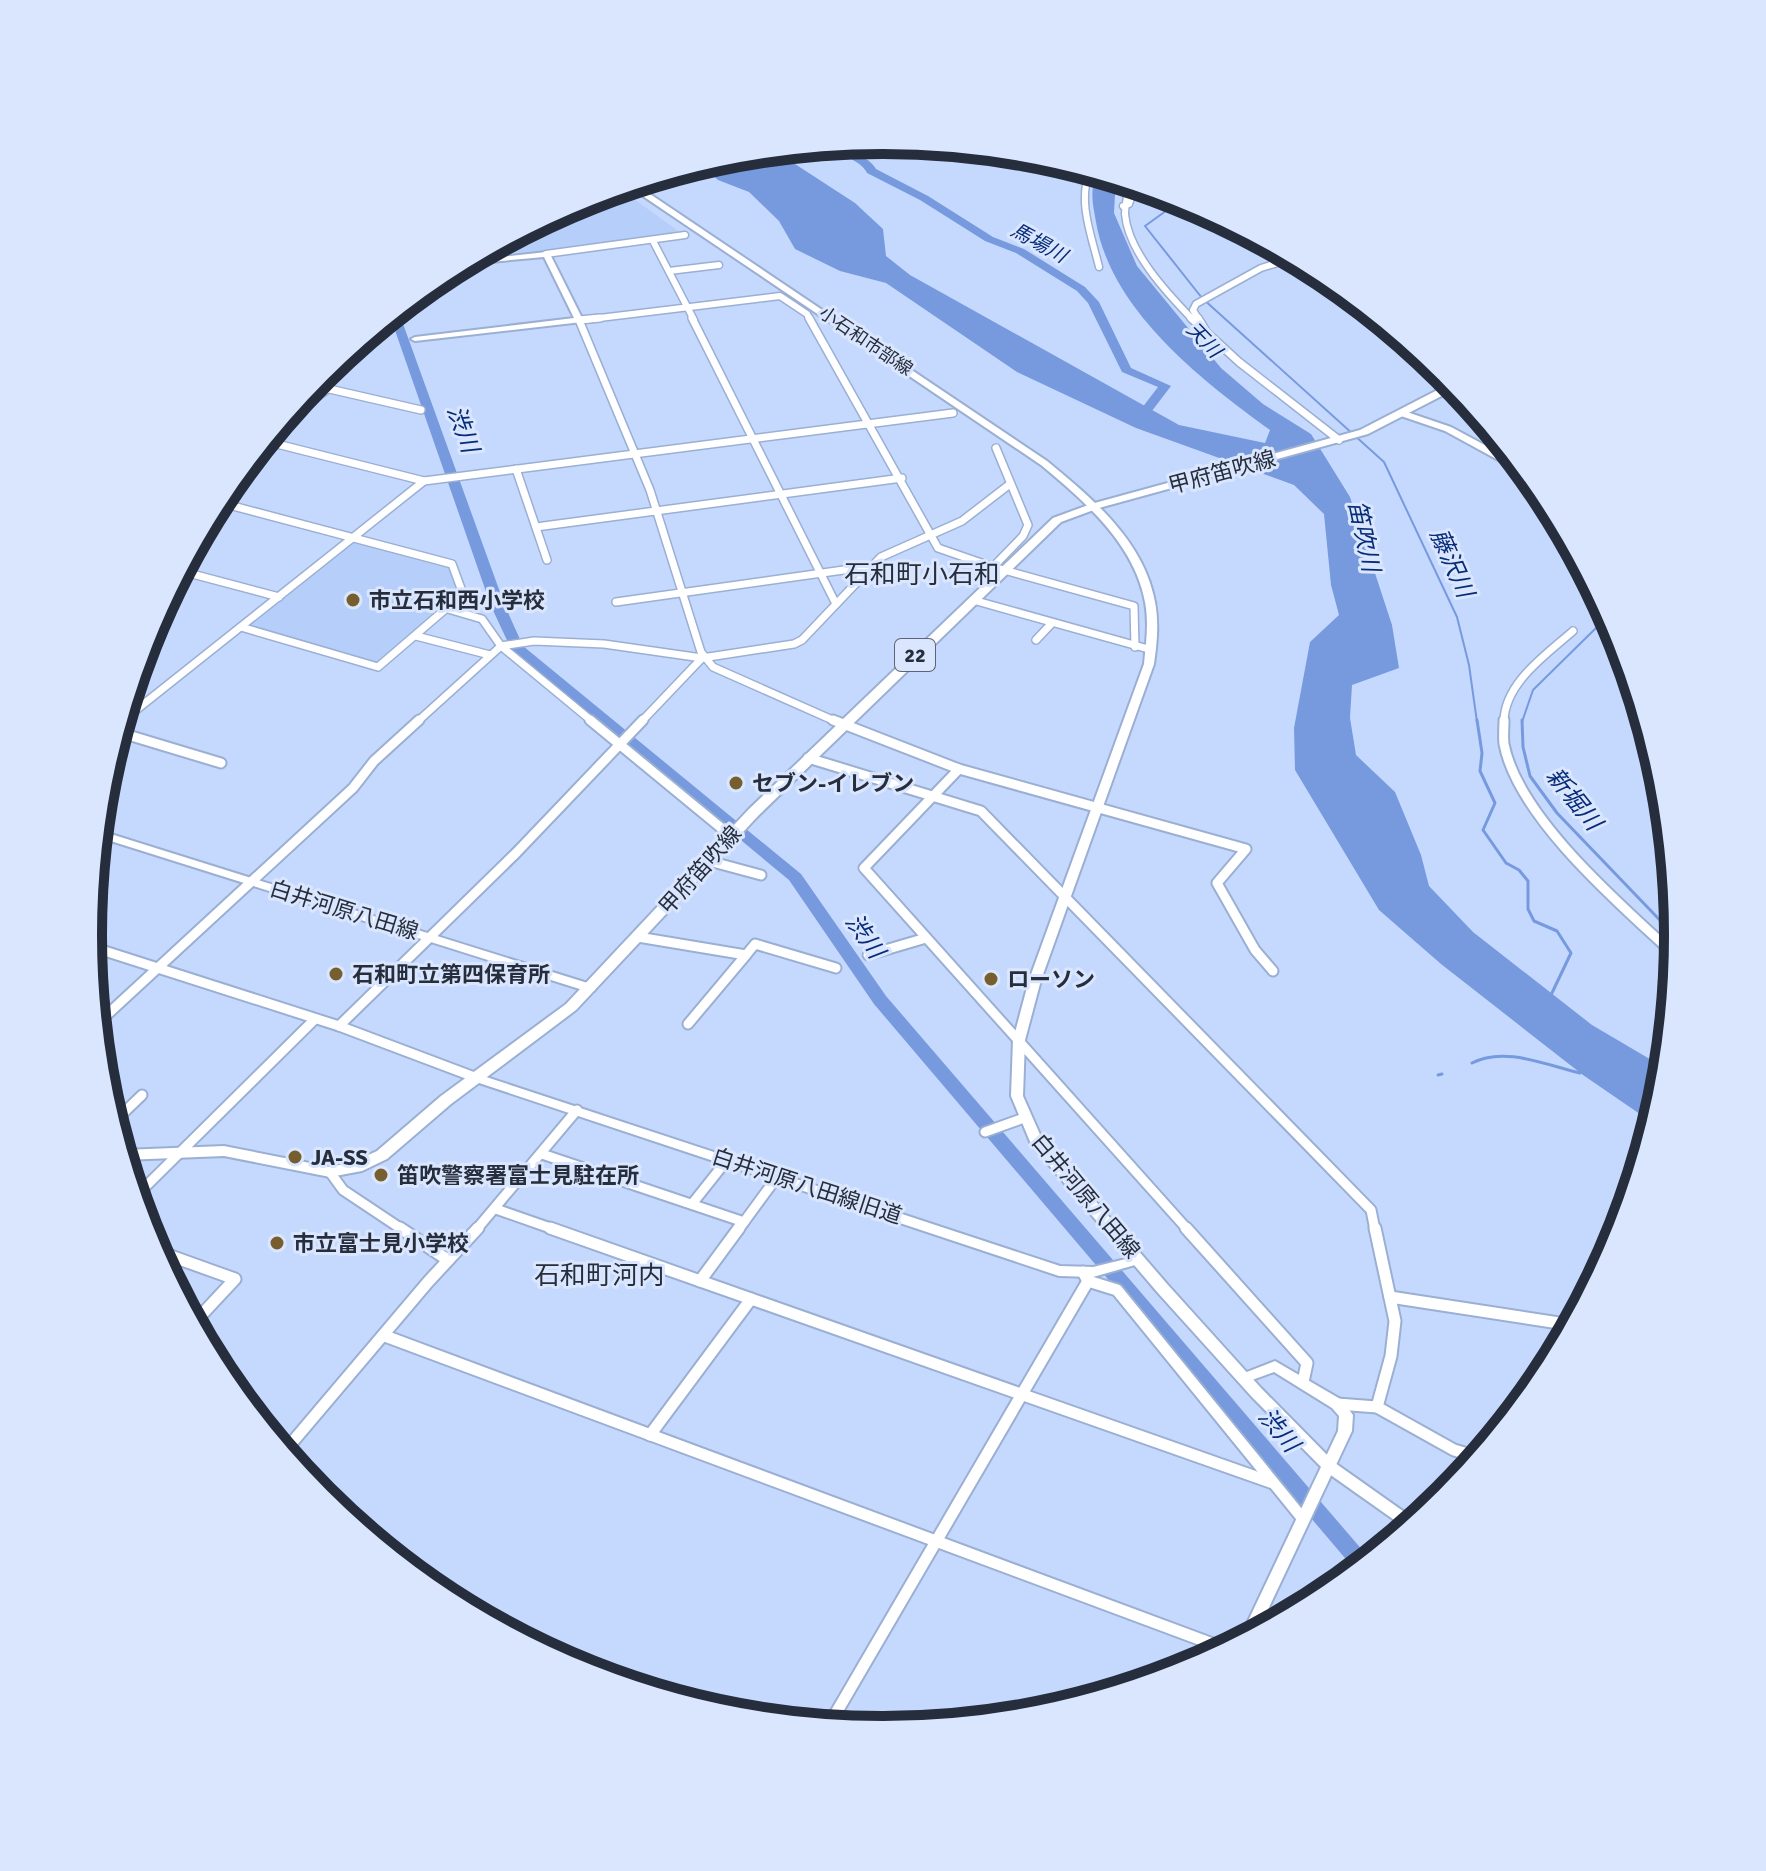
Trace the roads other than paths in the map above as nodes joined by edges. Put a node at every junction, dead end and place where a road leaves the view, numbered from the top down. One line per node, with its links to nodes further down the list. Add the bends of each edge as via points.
1 (1086, 181): 12 (street, via 1084,196)
2 (643, 193): 37 (main road, 小石和市部線)
3 (1125, 193): 5 (street)
4 (1132, 195): 5 (street)
5 (1123, 206): 16 (street, via 1148,264)
6 (685, 235): 7 (street)
7 (653, 241): 8 (street); 13 (street)
8 (546, 254): 9 (street); 15 (street)
9 (491, 261)
10 (1280, 263): 16 (street, via 1261,268 1193,310)
11 (719, 265): 13 (street)
12 (1099, 267)
13 (669, 271): 14 (street)
14 (689, 307): 15 (street); 24 (street, via 780,296 807,314); 25 (street)
15 (579, 320): 17 (street); 29 (street)
16 (1208, 337): 26 (street)
17 (415, 339)
18 (328, 389): 20 (street); 21 (street)
19 (1443, 391): 23 (main road, 22)
20 (321, 394)
21 (421, 410)
22 (953, 413): 24 (street)
23 (1401, 413): 26 (main road, 22); 30 (main road, via 1448,429)
24 (870, 423): 25 (street); 33 (street)
25 (754, 438): 29 (street); 36 (street)
26 (1340, 440): 37 (main road, 甲府笛吹線 / 22)
27 (277, 444): 34 (street)
28 (996, 448): 35 (street)
29 (636, 453): 32 (street); 39 (street)
30 (1500, 459): 31 (main road)
31 (1503, 461)
32 (516, 469): 34 (street); 40 (street)
33 (902, 478): 36 (street); 41 (street)
34 (424, 481): 42 (street)
35 (1010, 484): 41 (street, via 962,521); 45 (street, via 1028,525)
36 (783, 493): 39 (street); 46 (street)
37 (1099, 504): 45 (main road, 甲府笛吹線 / 22, via 1057,520); 61 (main road, 白井河原八田線, via 1143,576 1153,618)
38 (232, 506): 42 (street)
39 (658, 510): 40 (street); 48 (street)
40 (536, 527): 43 (street)
41 (931, 535): 44 (street); 45 (street, via 943,551)
42 (352, 538): 49 (street); 53 (street, via 452,564 463,594)
43 (547, 560)
44 (872, 566): 46 (street); 52 (street)
45 (999, 568): 50 (main road, 甲府笛吹線 / 22); 60 (street, via 1134,606)
46 (823, 573): 48 (street); 52 (street)
47 (192, 574): 49 (street)
48 (685, 593): 51 (street); 63 (street)
49 (279, 597): 55 (street)
50 (973, 600): 54 (street); 65 (main road, 甲府笛吹線 / 22)
51 (616, 602)
52 (836, 604): 63 (street, via 794,644)
53 (448, 609): 57 (street); 59 (street, via 482,619)
54 (1052, 623): 58 (street); 60 (street)
55 (241, 627): 57 (street, via 378,667); 64 (street)
56 (1573, 631): 82 (street, via 1521,677 1504,715 1507,756 1555,837)
57 (416, 636): 62 (street)
58 (1036, 640)
59 (505, 646): 62 (street); 63 (street, via 640,647); 67 (street)
60 (1135, 647): 61 (street)
61 (1152, 650): 72 (main road, 白井河原八田線)
62 (490, 655): 77 (street)
63 (702, 658): 65 (street); 67 (street)
64 (135, 711)
65 (842, 724): 68 (main road, 甲府笛吹線 / 22); 70 (street)
66 (128, 735): 69 (street)
67 (620, 743): 73 (street); 79 (street)
68 (808, 758): 71 (street); 73 (main road, 甲府笛吹線 / 22)
69 (221, 763)
70 (959, 769): 71 (street); 72 (street)
71 (934, 795): 78 (street, via 981,811); 81 (street, via 864,868)
72 (1098, 807): 78 (main road, 白井河原八田線); 88 (street, via 1246,849 1217,883)
73 (732, 835): 75 (main road, 甲府笛吹線 / 22)
74 (109, 836): 77 (main road, 白井河原八田線)
75 (709, 861): 76 (street); 80 (main road, 甲府笛吹線 / 22)
76 (761, 875)
77 (252, 882): 79 (main road, 白井河原八田線); 86 (street)
78 (1065, 896): 94 (main road, 白井河原八田線); 116 (street, via 1371,1210)
79 (431, 937): 89 (main road, 白井河原八田線); 93 (street)
80 (638, 937): 84 (street); 89 (main road, 甲府笛吹線 / 22)
81 (926, 938): 85 (street); 94 (street)
82 (1664, 944)
83 (103, 950): 86 (street)
84 (746, 955): 87 (street, via 755,944); 92 (street)
85 (868, 955)
86 (156, 968): 90 (street); 91 (street)
87 (836, 968)
88 (1273, 971)
89 (590, 988): 95 (main road, 甲府笛吹線 / 22, via 555,1021)
90 (107, 1015)
91 (315, 1019): 93 (street); 101 (street)
92 (688, 1024)
93 (339, 1026): 95 (street)
94 (1019, 1040): 99 (main road, 白井河原八田線, via 1015,1079); 122 (street, via 1307,1363)
95 (477, 1078): 97 (street, 白井河原八田線旧道); 105 (main road, 甲府笛吹線 / 22, via 382,1155)
96 (142, 1095): 98 (street)
97 (577, 1110): 103 (street); 104 (street, 白井河原八田線旧道)
98 (123, 1113)
99 (1024, 1118): 100 (street); 113 (main road, 白井河原八田線, via 1036,1141)
100 (985, 1132)
101 (184, 1151): 102 (main road, 甲府笛吹線 / 22); 105 (main road, 甲府笛吹線 / 22, via 224,1151); 107 (street)
102 (134, 1154)
103 (542, 1154): 108 (street); 109 (street)
104 (727, 1160): 106 (street, 白井河原八田線旧道); 108 (street)
105 (330, 1172): 112 (street, via 343,1190)
106 (777, 1177): 110 (street); 114 (street, 白井河原八田線旧道, via 1059,1271)
107 (144, 1189)
108 (692, 1204): 110 (street)
109 (496, 1209): 112 (street); 115 (street)
110 (744, 1222): 115 (street)
111 (171, 1256): 118 (street, via 235,1279)
112 (448, 1260): 120 (street)
113 (1138, 1260): 114 (street, 白井河原八田線旧道); 121 (main road, 白井河原八田線)
114 (1088, 1275): 123 (street); 130 (street, via 1117,1290)
115 (700, 1281): 117 (street)
116 (1390, 1297): 119 (street); 125 (street, via 1395,1321 1391,1356)
117 (751, 1299): 123 (street); 126 (street)
118 (201, 1315)
119 (1560, 1323)
120 (385, 1336): 126 (street); 127 (street)
121 (1244, 1378): 122 (street, via 1275,1366); 129 (main road, 白井河原八田線)
122 (1303, 1382): 124 (street)
123 (1022, 1395): 130 (street); 133 (street)
124 (1337, 1404): 125 (street); 129 (street, via 1346,1415 1345,1431)
125 (1377, 1407): 128 (street)
126 (650, 1435): 133 (street)
127 (291, 1444)
128 (1467, 1454)
129 (1330, 1467): 131 (street); 132 (main road, 白井河原八田線)
130 (1273, 1483): 131 (street)
131 (1304, 1516): 134 (street)
132 (1403, 1518)
133 (937, 1541): 135 (street); 136 (street)
134 (1255, 1622)
135 (1211, 1644)
136 (835, 1715)

